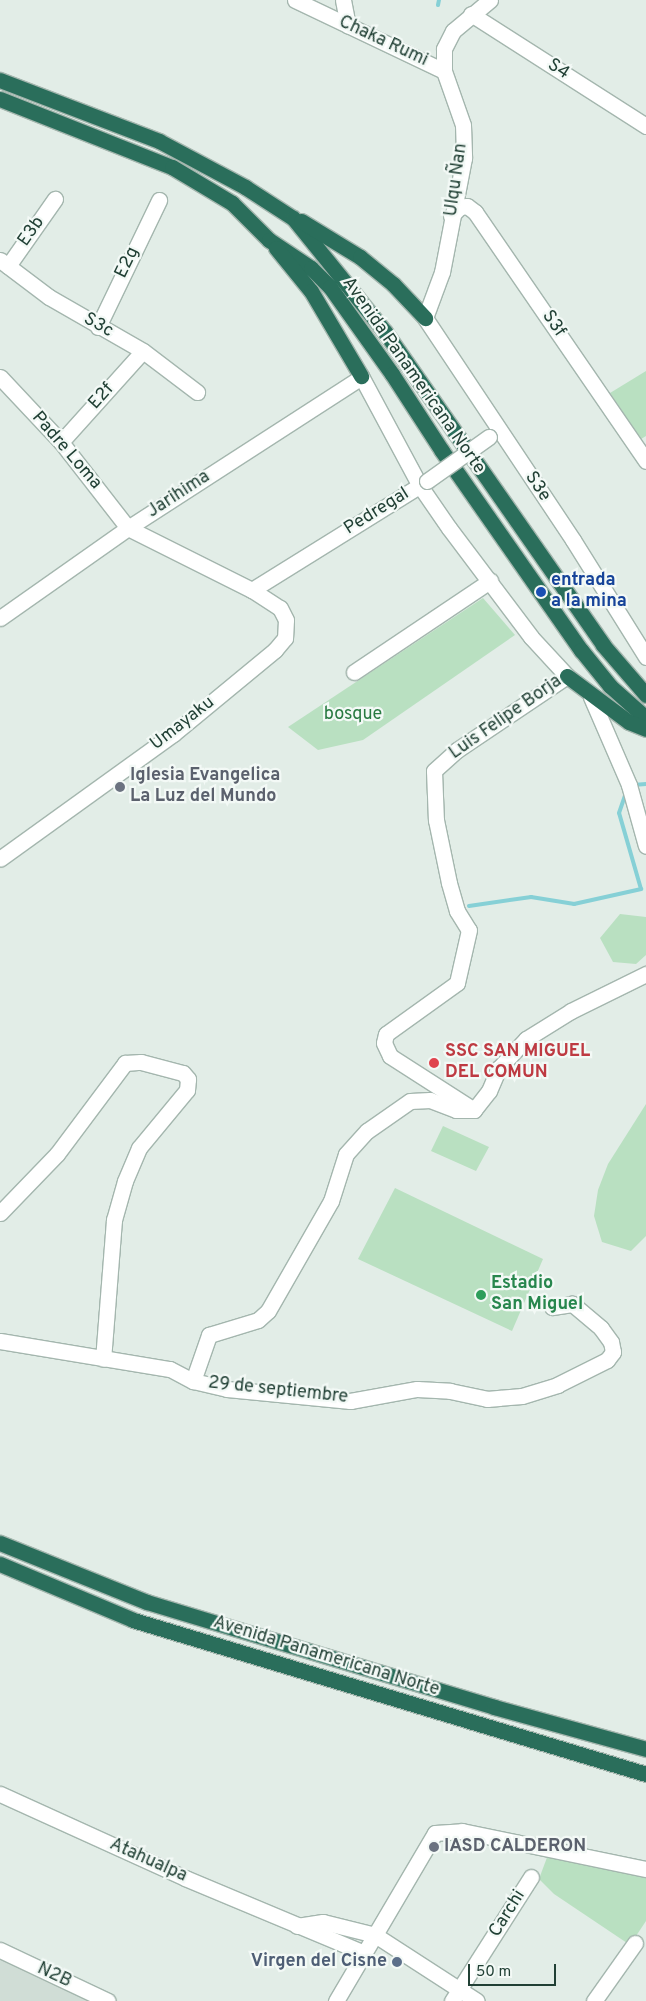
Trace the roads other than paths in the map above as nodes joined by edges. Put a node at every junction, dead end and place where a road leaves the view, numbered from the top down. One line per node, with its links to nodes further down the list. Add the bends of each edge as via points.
1 (295, 0): 5 (street, Chaka Rumi)
2 (343, 0): 5 (street)
3 (490, 0): 4 (street, Ulqu Ñan)
4 (471, 14): 6 (street, Ulqu Ñan, via 452,31 444,49); 9 (street, S4)
5 (348, 26): 6 (street, Chaka Rumi)
6 (444, 71): 12 (street, Ulqu Ñan, via 463,124 464,158)
7 (0, 80): 13 (highway, Avenida Panamericana Norte, via 159,141 245,187)
8 (0, 99): 14 (highway, Avenida Panamericana Norte, via 172,167 232,203)
9 (646, 126)
10 (55, 199): 15 (street, E3b)
11 (159, 200): 17 (street, E2g)
12 (452, 216): 16 (street, Ulqu Ñan, via 442,272); 24 (street, S3f, via 460,207 468,206 475,212)
13 (293, 218): 16 (highway, via 360,257 393,284); 33 (highway, Avenida Panamericana Norte, via 385,332 603,645)
14 (269, 240): 19 (highway, via 311,291); 35 (highway, Avenida Panamericana Norte, via 295,255 330,287 581,650 610,686)
15 (4, 263): 17 (street, S3c, via 48,297)
16 (425, 318): 22 (street, S3e)
17 (98, 327): 18 (street, S3c)
18 (143, 352): 21 (street, S3c); 23 (street, E2f)
19 (361, 376): 25 (street, Luis Felipe Borja); 26 (street, Jarihima)
20 (0, 377): 23 (street, Padre Loma)
21 (197, 392)
22 (494, 433): 25 (street, Pedregal, bridge); 30 (street, S3e)
23 (61, 442): 26 (street, Padre Loma)
24 (646, 461)
25 (423, 483): 27 (street, Luis Felipe Borja); 28 (street, Pedregal)
26 (128, 528): 28 (street, Umayaku); 29 (street, Jarihima)
27 (490, 582): 31 (street); 32 (street, Luis Felipe Borja, via 531,637)
28 (252, 590): 38 (street, Umayaku, via 280,608 286,620 285,638 275,650 173,734)
29 (0, 618)
30 (646, 657)
31 (354, 672)
32 (567, 676): 34 (highway); 40 (street, Luis Felipe Borja, via 456,750 434,772 436,820 449,883 457,911 469,930 457,982 386,1034 384,1043 390,1056)
33 (646, 695)
34 (592, 697): 36 (highway, via 629,722); 37 (street, via 629,785)
35 (646, 718)
36 (646, 729)
37 (646, 846)
38 (0, 859)
39 (646, 974): 40 (street, via 570,1011 526,1039 500,1068 489,1091)
40 (474, 1110): 45 (street, via 456,1110 430,1100 410,1101 367,1131 346,1154 331,1201 268,1311 258,1320 209,1334)
41 (0, 1213): 44 (street, via 57,1154 125,1063 149,1064 184,1073 188,1079 187,1090 139,1148 125,1181 114,1220)
42 (552, 1307): 45 (street, 29 de septiembre, via 572,1304 601,1328 611,1342 613,1352 607,1360 557,1385 522,1396 487,1400 450,1391 417,1389 350,1401 227,1389)
43 (0, 1341): 44 (street, 29 de septiembre)
44 (103, 1359): 45 (street, 29 de septiembre, via 170,1369)
45 (193, 1381)
46 (0, 1542): 48 (highway, Avenida Panamericana Norte, via 147,1602 494,1707)
47 (0, 1564): 49 (highway, Avenida Panamericana Norte, via 132,1620)
48 (646, 1749)
49 (646, 1774)
50 (0, 1794): 53 (street, Atahualpa)
51 (646, 1868): 54 (street, via 462,1831 437,1832 429,1838)
52 (531, 1877): 58 (street, Carchi)
53 (297, 1926): 54 (street, via 323,1922); 57 (street, Atahualpa)
54 (375, 1935): 57 (street); 58 (street)
55 (635, 1943): 62 (street)
56 (0, 1950): 59 (street, N2B)
57 (364, 1953): 60 (street)
58 (456, 1995): 61 (street)
59 (108, 2001)
60 (336, 2001)
61 (477, 2001)
62 (594, 2001)

